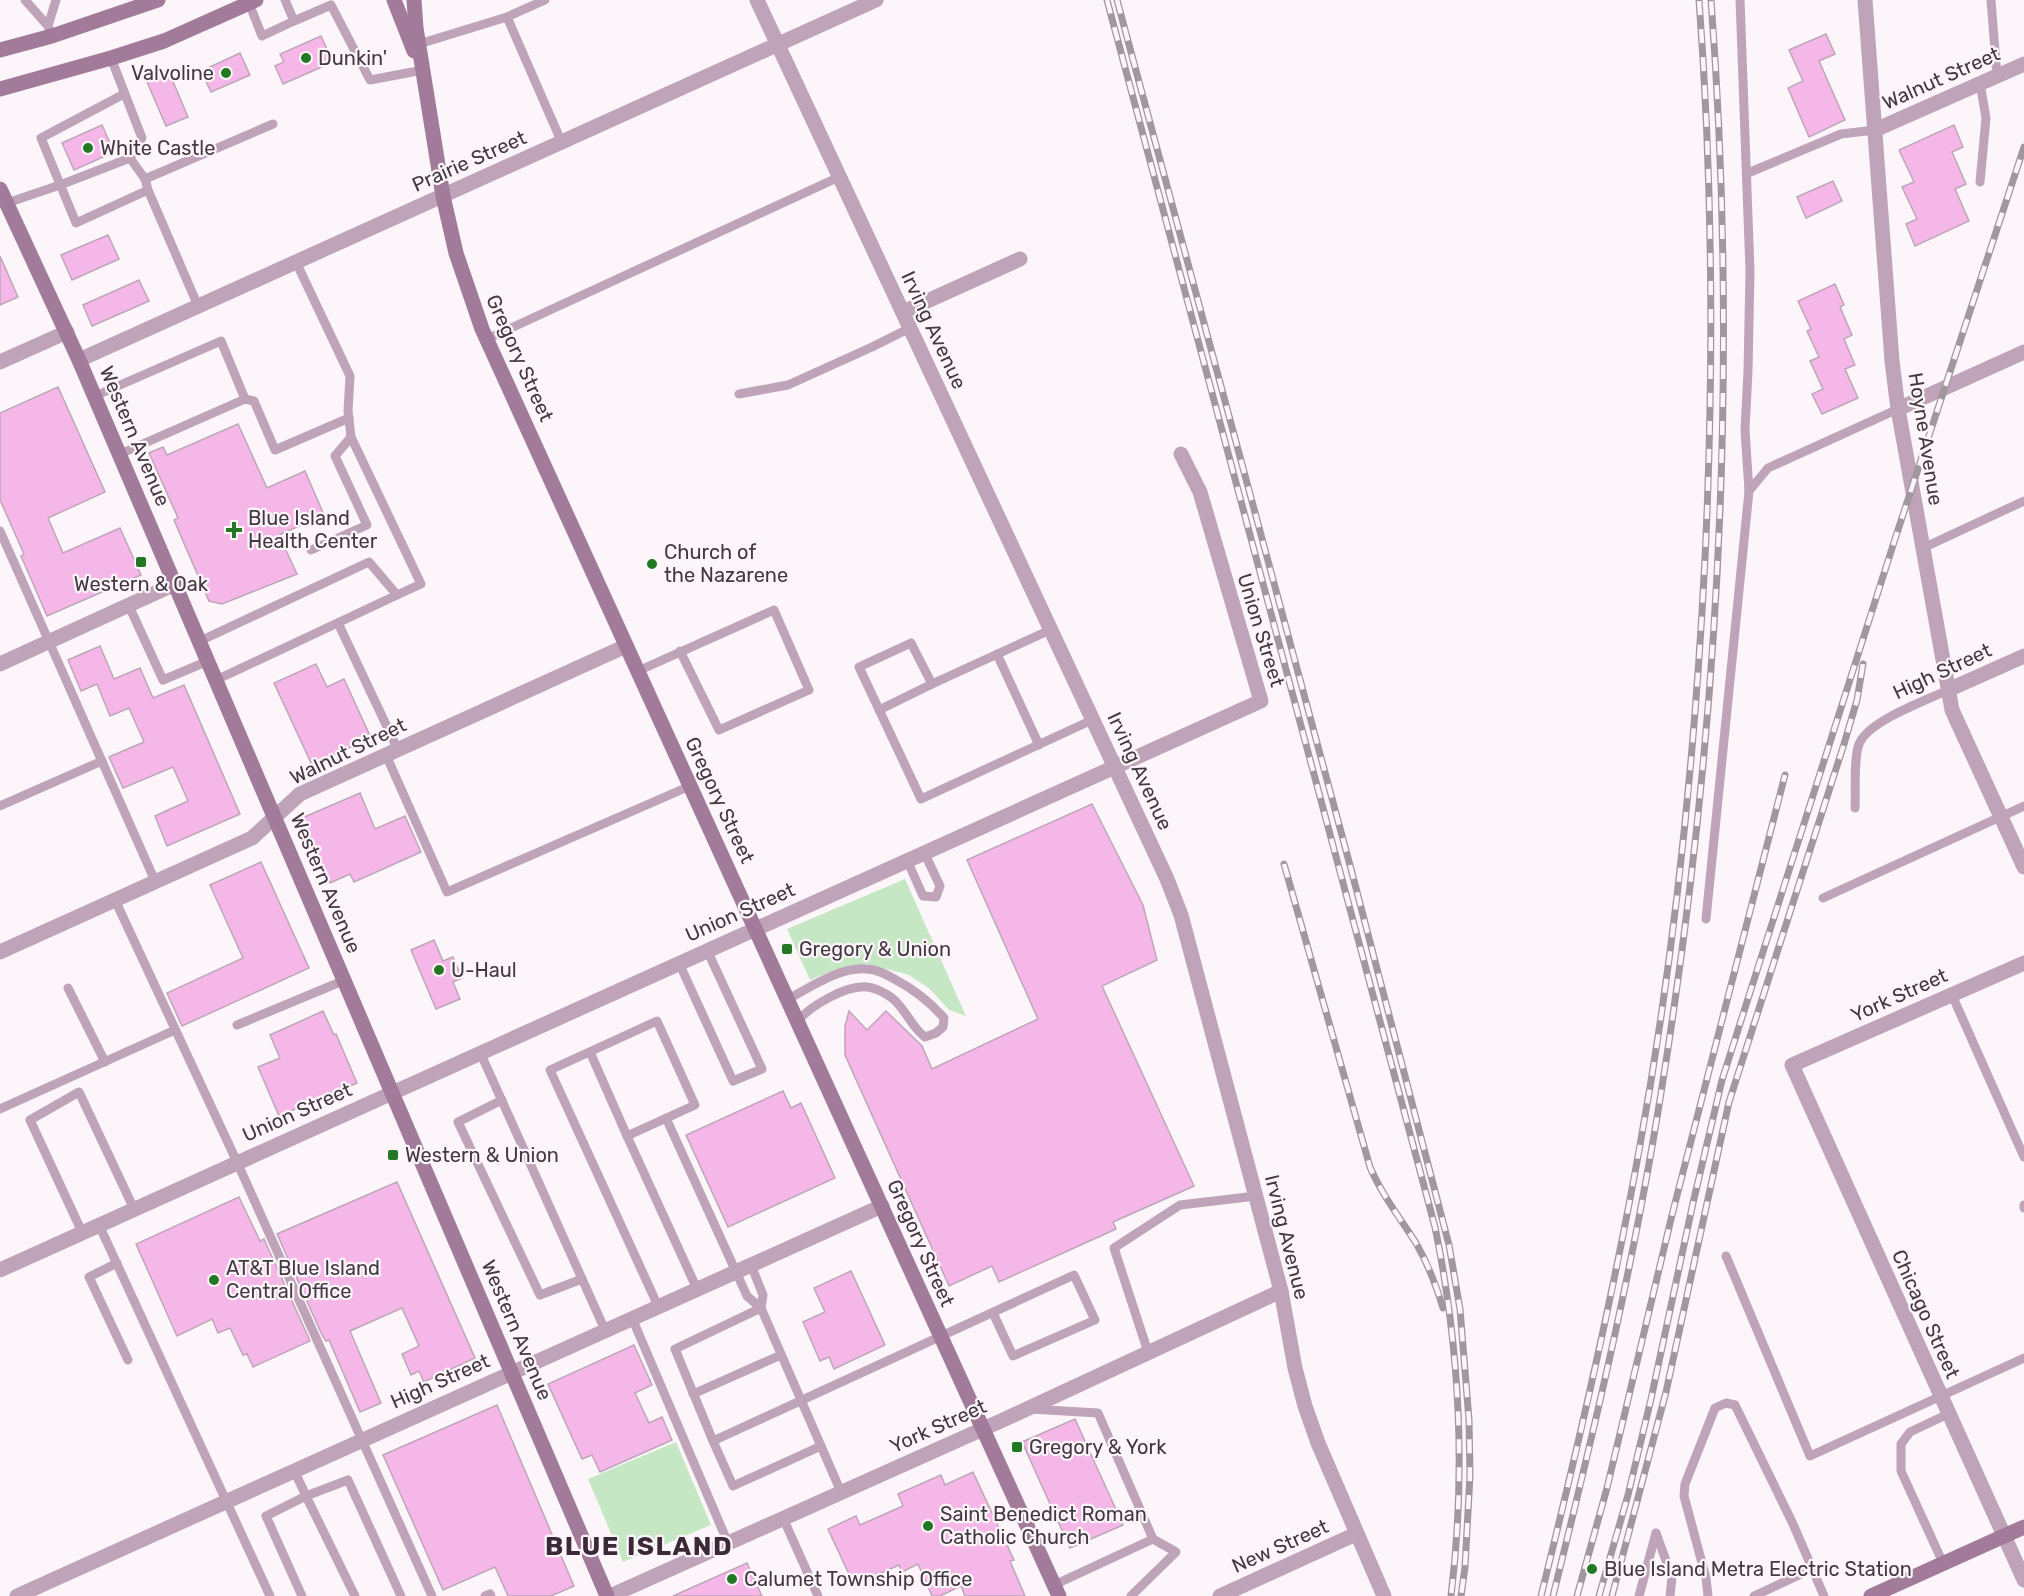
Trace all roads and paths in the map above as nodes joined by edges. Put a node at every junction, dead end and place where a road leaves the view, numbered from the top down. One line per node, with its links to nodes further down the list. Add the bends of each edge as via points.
1 (25, 0): 16 (lane)
2 (56, 0): 16 (lane)
3 (158, 0): 16 (main road)
4 (285, 0): 15 (lane)
5 (394, 0): 22 (main road)
6 (414, 0): 17 (main road, Gregory Street)
7 (546, 0): 14 (lane)
8 (757, 0): 18 (street, Irving Avenue)
9 (876, 0): 18 (street, Prairie Street)
10 (1740, 0): 31 (lane)
11 (1865, 0): 28 (street, Hoyne Avenue)
12 (1991, 0): 23 (lane)
13 (252, 2): 15 (lane, via 262,36); 20 (main road, via 164,41)
14 (507, 17): 17 (lane); 29 (lane)
15 (294, 21): 22 (lane, via 331,5 370,80)
16 (50, 31): 19 (main road)
17 (419, 44): 22 (main road, Gregory Street)
18 (777, 44): 29 (street, Prairie Street); 32 (street, Irving Avenue)
19 (0, 50)
20 (111, 58): 25 (main road); 26 (lane)
21 (2024, 64): 23 (street, Walnut Street)
22 (423, 70): 38 (main road, Gregory Street)
23 (1997, 76): 24 (street, Walnut Street)
24 (1980, 83): 28 (street, Walnut Street); 34 (lane, via 1986,118)
25 (0, 89)
26 (124, 94): 30 (lane, via 142,138); 35 (lane, via 41,138)
27 (273, 124): 33 (lane)
28 (1875, 130): 31 (lane, via 1841,134); 52 (street, Hoyne Avenue)
29 (562, 143): 38 (street, Prairie Street)
30 (130, 158): 33 (lane); 35 (lane)
31 (1748, 173): 57 (lane, via 1749,371 1745,430)
32 (839, 177): 42 (street, Irving Avenue); 45 (lane)
33 (145, 178): 36 (lane)
34 (1980, 182)
35 (60, 185): 36 (lane, via 76,224); 37 (lane)
36 (148, 190): 41 (lane)
37 (4, 196): 44 (main road, Western Avenue)
38 (443, 196): 40 (street, Prairie Street); 45 (main road, Gregory Street, via 456,253)
39 (1020, 259): 42 (street)
40 (296, 262): 41 (street, Prairie Street); 53 (lane, via 350,376)
41 (198, 306): 47 (street, Prairie Street)
42 (903, 312): 43 (street, Irving Avenue)
43 (910, 328): 49 (lane, via 789,385); 66 (street, Irving Avenue)
44 (67, 332): 47 (main road, Western Avenue); 48 (street)
45 (487, 339): 69 (main road, Gregory Street)
46 (2024, 352): 52 (street)
47 (80, 360): 50 (main road, Western Avenue)
48 (0, 362)
49 (740, 394)
50 (95, 396): 51 (lane, via 221,341); 55 (main road, Western Avenue)
51 (245, 399): 53 (lane, via 254,401 275,450); 55 (lane)
52 (1898, 409): 57 (lane, via 1768,468); 60 (street, Hoyne Avenue)
53 (349, 418): 54 (lane)
54 (351, 437): 61 (lane, via 335,456 367,525); 63 (lane, via 421,584)
55 (120, 454): 62 (main road, Western Avenue)
56 (1181, 454): 84 (street, Union Street, via 1200,492 1261,701)
57 (1749, 491): 97 (lane)
58 (2024, 501): 60 (lane)
59 (0, 531): 68 (lane)
60 (1923, 548): 78 (street, Hoyne Avenue)
61 (311, 550)
62 (175, 584): 64 (street); 67 (main road, Western Avenue)
63 (397, 595): 65 (lane); 67 (lane, via 369,562)
64 (129, 606): 68 (street); 73 (lane, via 163,681)
65 (338, 623): 76 (lane); 82 (lane)
66 (1050, 630): 71 (lane); 80 (street, Irving Avenue)
67 (200, 641): 73 (main road, Western Avenue)
68 (50, 642): 74 (street); 83 (lane)
69 (626, 646): 75 (main road, Gregory Street); 82 (street, Walnut Street)
70 (680, 651): 70 (lane, via 774,610 808,690 719,730); 75 (lane)
71 (997, 654): 77 (lane); 81 (lane)
72 (2024, 656): 78 (street, High Street)
73 (208, 661): 76 (main road, Western Avenue)
74 (0, 664)
75 (638, 671): 85 (main road, Gregory Street)
76 (216, 680): 89 (main road, Western Avenue)
77 (932, 684): 79 (lane); 79 (lane, via 911,643 859,668)
78 (1948, 690): 88 (lane, High Street, via 1878,724 1859,743); 90 (street, Hoyne Avenue, via 1952,710)
79 (879, 710): 81 (lane, via 921,799)
80 (1092, 720): 81 (lane); 84 (street, Irving Avenue)
81 (1039, 745)
82 (392, 752): 85 (lane, via 447,892); 89 (street, Walnut Street, via 300,794)
83 (102, 761): 86 (lane); 94 (lane)
84 (1114, 767): 91 (street, Union Street); 121 (street, Irving Avenue, via 1180,915)
85 (690, 786): 98 (main road, Gregory Street)
86 (0, 806)
87 (2024, 806): 90 (lane)
88 (1856, 808)
89 (274, 816): 94 (street, Walnut Street, via 252,838); 103 (main road, Western Avenue)
90 (2001, 817): 93 (street, Hoyne Avenue); 95 (lane)
91 (924, 852): 92 (street, Union Street); 92 (lane, via 940,885 936,897 923,896)
92 (907, 860): 98 (street, Union Street)
93 (2024, 867)
94 (156, 881): 96 (street, Walnut Street)
95 (1823, 898)
96 (115, 900): 100 (street, Walnut Street); 109 (lane)
97 (1706, 920)
98 (755, 928): 99 (street, Union Street); 106 (main road, Gregory Street)
99 (707, 950): 101 (street, Union Street); 101 (lane, via 762,1069 733,1081)
100 (0, 952)
101 (679, 963): 110 (street, Union Street)
102 (2024, 963): 105 (street, York Street)
103 (345, 980): 108 (lane); 114 (main road, Western Avenue)
104 (68, 988): 112 (lane)
105 (1952, 995): 113 (street, York Street); 119 (lane)
106 (788, 999): 107 (main road, Gregory Street); 107 (lane, via 831,977 866,969 910,987 944,1018 943,1027 925,1036 894,1000 879,990 857,987 804,1013)
107 (798, 1021): 122 (main road, Gregory Street)
108 (237, 1025)
109 (175, 1030): 112 (lane); 120 (lane)
110 (480, 1052): 114 (street, Union Street); 115 (lane)
111 (590, 1052): 117 (lane, via 657,1021 695,1105); 118 (lane); 134 (lane, via 550,1070)
112 (105, 1062): 116 (lane)
113 (1792, 1065): 146 (street, Chicago Street)
114 (392, 1092): 120 (street, Union Street); 144 (main road, Western Avenue)
115 (502, 1100): 131 (lane); 131 (lane, via 458,1122 540,1295)
116 (0, 1109)
117 (666, 1118): 118 (lane); 130 (lane)
118 (627, 1136): 132 (lane)
119 (2024, 1156)
120 (237, 1162): 123 (street, Union Street); 151 (lane)
121 (1256, 1196): 133 (street, Irving Avenue); 140 (lane, via 1180,1205 1114,1248)
122 (882, 1206): 128 (street, High Street); 139 (main road, Gregory Street)
123 (134, 1209): 124 (street, Union Street); 125 (lane, via 79,1092 30,1120)
124 (99, 1225): 125 (street, Union Street); 127 (lane)
125 (82, 1232): 129 (street, Union Street)
126 (1726, 1256): 146 (lane, via 1810,1456)
127 (117, 1263): 143 (lane, via 89,1277); 157 (lane)
128 (751, 1265): 130 (street, High Street); 135 (lane, via 763,1295)
129 (0, 1270)
130 (736, 1271): 132 (street, High Street); 135 (lane, via 747,1296)
131 (582, 1280): 138 (lane)
132 (697, 1289): 134 (street, High Street)
133 (1281, 1291): 140 (street, York Street); 160 (street, Irving Avenue, via 1305,1406)
134 (658, 1306): 137 (street, High Street)
135 (761, 1308): 141 (lane); 145 (lane, via 675,1349)
136 (993, 1313): 136 (lane, via 1074,1275 1095,1320 1013,1356); 139 (lane)
137 (632, 1318): 138 (street, High Street); 163 (lane)
138 (605, 1330): 144 (street, High Street)
139 (941, 1338): 147 (lane); 150 (main road, Gregory Street)
140 (1148, 1352): 148 (street, York Street)
141 (781, 1355): 145 (lane); 147 (lane)
142 (2024, 1358): 146 (lane)
143 (128, 1360)
144 (512, 1372): 151 (street, High Street); 177 (main road, Western Avenue)
145 (693, 1394): 152 (lane)
146 (1940, 1396): 149 (street, Chicago Street)
147 (801, 1401): 152 (lane); 153 (lane)
148 (1025, 1409): 150 (street, York Street); 162 (lane, via 1098,1413)
149 (1948, 1414): 161 (street, Chicago Street); 164 (lane, via 1910,1432 1900,1444 1901,1471)
150 (982, 1429): 155 (street, York Street); 167 (main road, Gregory Street)
151 (362, 1440): 154 (street, High Street); 174 (lane)
152 (713, 1441): 153 (lane, via 733,1486)
153 (821, 1446): 155 (lane)
154 (294, 1470): 156 (lane); 157 (street, High Street)
155 (841, 1492): 158 (street, York Street)
156 (306, 1497): 171 (lane, via 266,1516); 172 (lane); 173 (lane, via 348,1480)
157 (227, 1501): 169 (street, High Street); 170 (lane)
158 (783, 1518): 163 (street, York Street); 168 (lane)
159 (2024, 1527): 161 (main road)
160 (1356, 1534): 180 (street, New Street); 181 (street, Irving Avenue)
161 (2004, 1536): 164 (main road); 166 (street, Chicago Street)
162 (1153, 1539): 167 (lane); 179 (lane, via 1176,1552)
163 (728, 1543): 177 (street, York Street)
164 (1943, 1563): 187 (main road)
165 (1812, 1569): 184 (lane, via 1735,1405 1726,1403 1715,1408 1685,1484 1684,1496); 185 (lane); 186 (lane)
166 (2024, 1580)
167 (1057, 1591)
168 (816, 1592): 178 (lane)
169 (17, 1596)
170 (270, 1596)
171 (302, 1596)
172 (355, 1596)
173 (401, 1596)
174 (432, 1596)
175 (486, 1596): 176 (lane)
176 (491, 1596)
177 (609, 1596)
178 (807, 1596)
179 (1131, 1596)
180 (1220, 1596)
181 (1384, 1596)
182 (1639, 1596): 183 (lane, via 1656,1533 1672,1577)
183 (1670, 1596)
184 (1708, 1596)
185 (1754, 1596)
186 (1824, 1596)
187 (1871, 1596)

